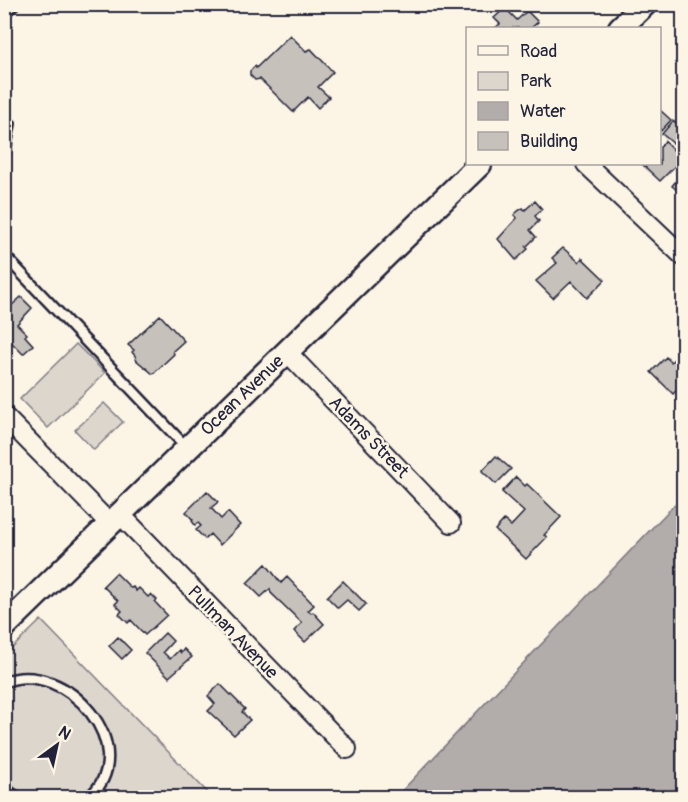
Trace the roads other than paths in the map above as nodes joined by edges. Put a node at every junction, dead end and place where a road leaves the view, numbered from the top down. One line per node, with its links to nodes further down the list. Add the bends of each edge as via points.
1 (14, 4): 3 (lane)
2 (645, 4): 4 (street)
3 (4, 13)
4 (621, 27)
5 (4, 117): 6 (lane, via 10,124)
6 (4, 156)
7 (479, 165): 11 (street, Ocean Avenue)
8 (587, 165): 10 (street)
9 (4, 255): 13 (lane)
10 (684, 257)
11 (287, 352): 13 (street, Ocean Avenue); 15 (street, Adams Street)
12 (4, 416): 14 (street, Pullman Avenue)
13 (188, 448): 14 (street, Ocean Avenue)
14 (115, 519): 16 (street, Ocean Avenue); 18 (street, Pullman Avenue)
15 (451, 523)
16 (4, 627)
17 (4, 682): 21 (lane, via 29,677 43,679 73,694 93,716 109,760 101,784)
18 (346, 749)
19 (4, 788): 20 (lane)
20 (18, 798)
21 (88, 798)

